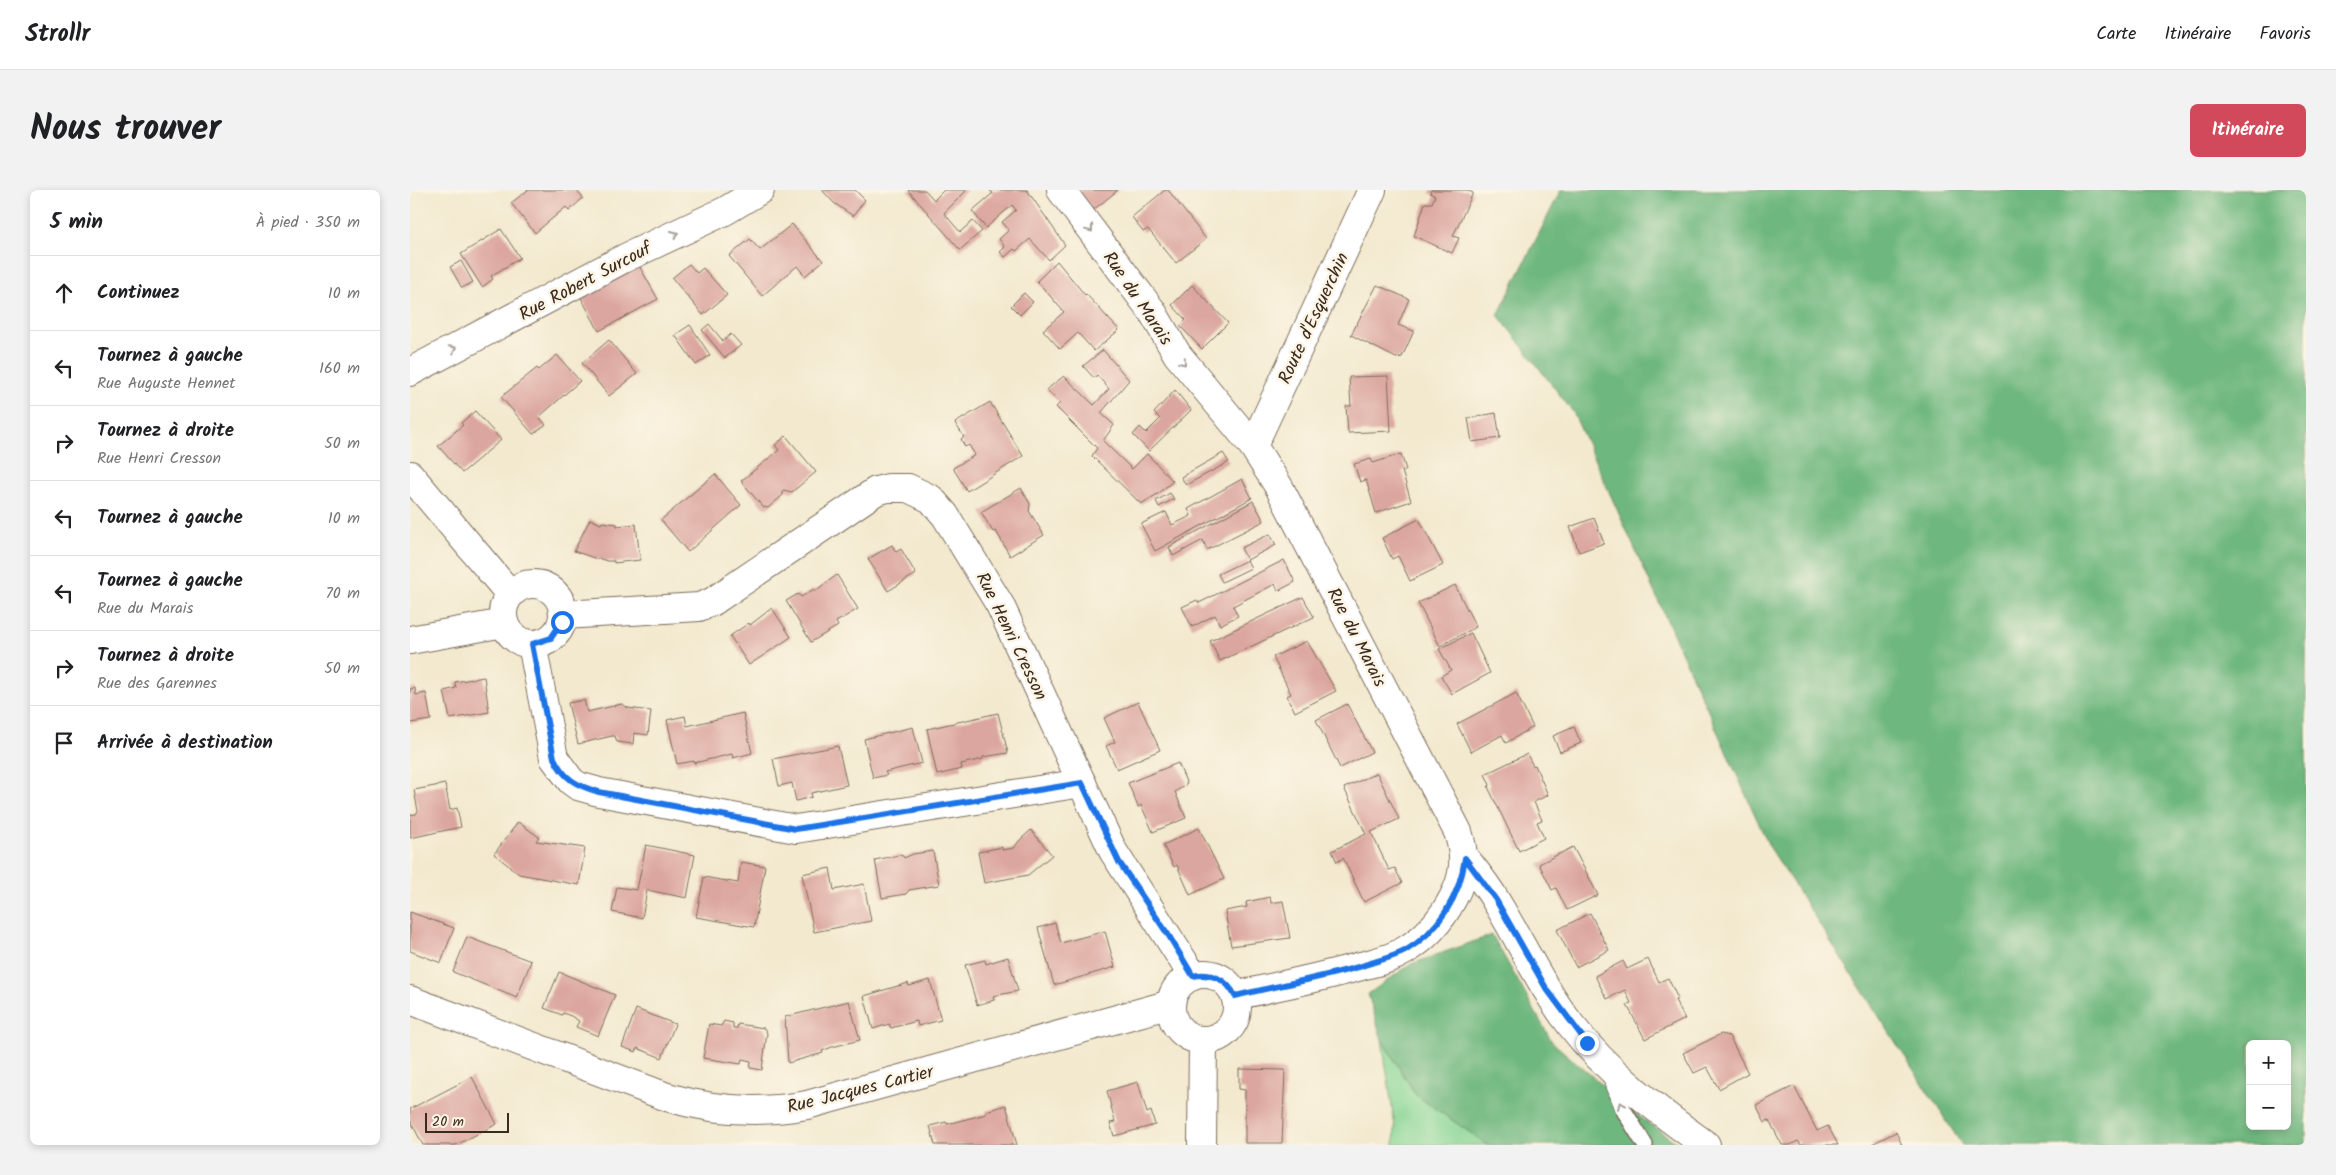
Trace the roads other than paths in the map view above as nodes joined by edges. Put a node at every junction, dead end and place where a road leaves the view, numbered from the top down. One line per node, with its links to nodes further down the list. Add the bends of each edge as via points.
1 (760, 190): 4 (street, Rue Robert Surcouf, one-way to 1)
2 (1061, 190): 5 (street, Rue du Marais, one-way to 5, via 1152,311 1177,354)
3 (1372, 190): 5 (street, Route d'Esquerchin)
4 (410, 372)
5 (1253, 446): 13 (street, Rue du Marais, via 1279,487 1458,832)
6 (410, 475): 7 (street)
7 (510, 594): 8 (street, via 526,585 545,586 557,596); 9 (street, via 503,608)
8 (563, 614): 11 (street, via 554,636); 12 (street, Rue Henri Cresson, via 699,607 712,602 876,491 908,488 932,499 939,506 990,586)
9 (504, 623): 10 (street); 11 (street, via 515,638)
10 (410, 640)
11 (532, 644): 12 (street, via 554,758 571,781 599,792 796,829)
12 (1082, 783): 14 (street, Rue Henri Cresson, via 1119,862)
13 (1465, 858): 15 (street, Rue du Marais, via 1459,888 1443,916 1405,950 1331,975); 19 (street, via 1496,900 1570,1024)
14 (1193, 976): 15 (street, via 1207,974 1221,979); 17 (street, via 1180,985)
15 (1235, 996): 18 (street, via 1237,1011 1231,1026 1220,1036)
16 (410, 1000): 17 (street, Rue Jacques Cartier, via 667,1098 706,1108 742,1111 808,1105)
17 (1172, 1004): 18 (street, via 1172,1015 1181,1030 1188,1036)
18 (1203, 1040): 20 (street)
19 (1605, 1061): 21 (lane, one-way to 19, via 1623,1109); 22 (street, via 1659,1110)
20 (1202, 1145)
21 (1645, 1145)
22 (1706, 1145)

